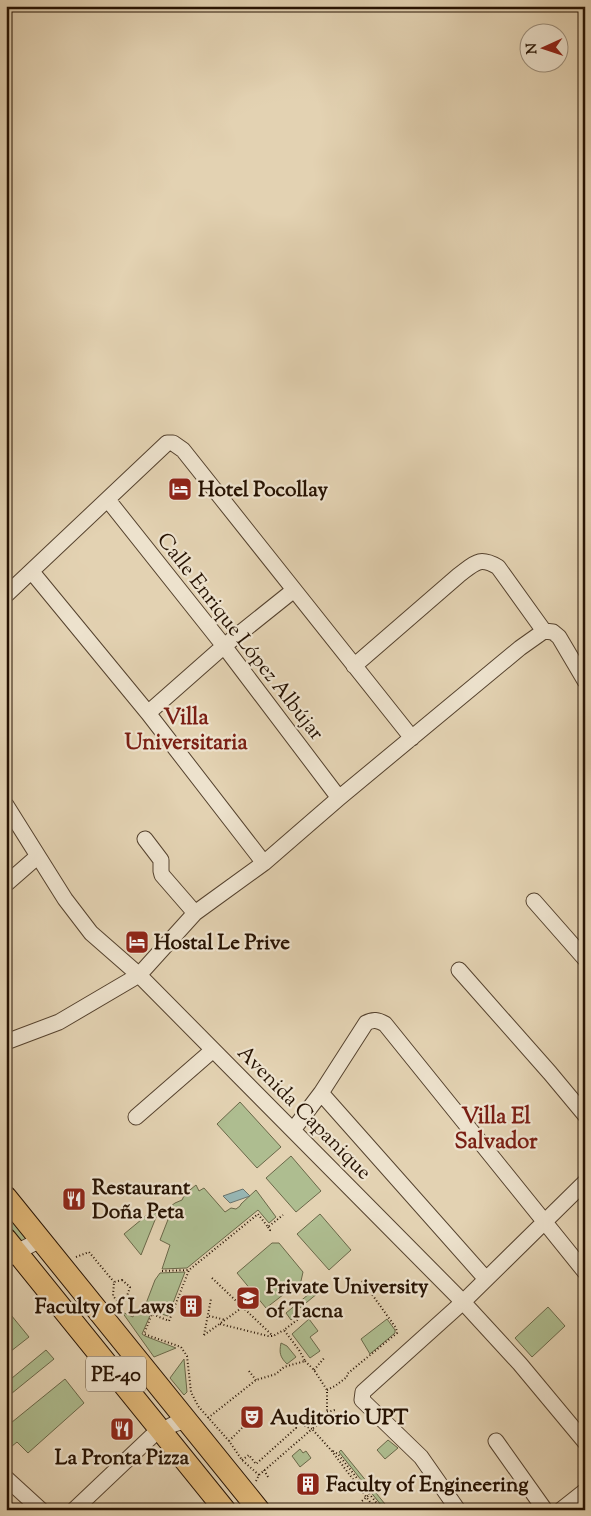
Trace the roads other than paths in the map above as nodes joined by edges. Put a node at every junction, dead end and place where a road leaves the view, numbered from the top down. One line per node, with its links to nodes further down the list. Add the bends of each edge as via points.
1 (108, 500): 2 (street); 3 (street, via 167,443 173,443 182,450); 6 (street, Calle Enrique López Albújar)
2 (32, 572): 4 (street); 9 (street)
3 (294, 590): 6 (street); 7 (street)
4 (6, 595)
5 (544, 631): 7 (street, via 498,568 481,560 459,575); 8 (street, via 559,637); 10 (street)
6 (224, 646): 9 (street); 11 (street, Calle Enrique López Albújar)
7 (354, 666): 10 (street)
8 (585, 681)
9 (148, 713): 15 (street)
10 (412, 738): 11 (street)
11 (339, 798): 15 (street)
12 (6, 805): 14 (street, Avenida Capanique)
13 (146, 839): 18 (street, via 161,860 162,875)
14 (38, 856): 16 (street); 21 (street, Avenida Capanique, via 65,900 91,933)
15 (264, 863): 18 (street)
16 (6, 884)
17 (534, 902): 19 (street)
18 (195, 913): 21 (street)
19 (585, 959)
20 (459, 970): 25 (street)
21 (139, 975): 22 (street, via 59,1022); 23 (street, Avenida Capanique)
22 (6, 1042)
23 (213, 1050): 26 (street); 27 (street, Avenida Capanique)
24 (321, 1093): 27 (street); 30 (street, via 366,1023 379,1020); 34 (street)
25 (585, 1115)
26 (136, 1118)
27 (293, 1130): 35 (street, Avenida Capanique)
28 (585, 1182): 30 (street)
29 (6, 1197): 31 (highway, PE-40)
30 (544, 1221): 33 (street); 34 (street)
31 (40, 1240): 32 (street); 36 (highway, PE-40)
32 (10, 1250): 37 (highway, PE-40)
33 (585, 1272)
34 (486, 1279): 35 (street)
35 (463, 1302): 39 (street, Avenida Capanique); 46 (street, via 363,1392 362,1400 421,1456)
36 (187, 1420): 37 (street); 45 (highway, PE-40)
37 (161, 1431): 43 (street); 44 (highway, PE-40)
38 (496, 1441): 47 (street)
39 (585, 1442)
40 (6, 1478): 42 (street)
41 (585, 1491): 48 (street)
42 (41, 1510)
43 (74, 1510)
44 (225, 1510)
45 (259, 1510)
46 (458, 1510)
47 (545, 1510)
48 (561, 1510)

